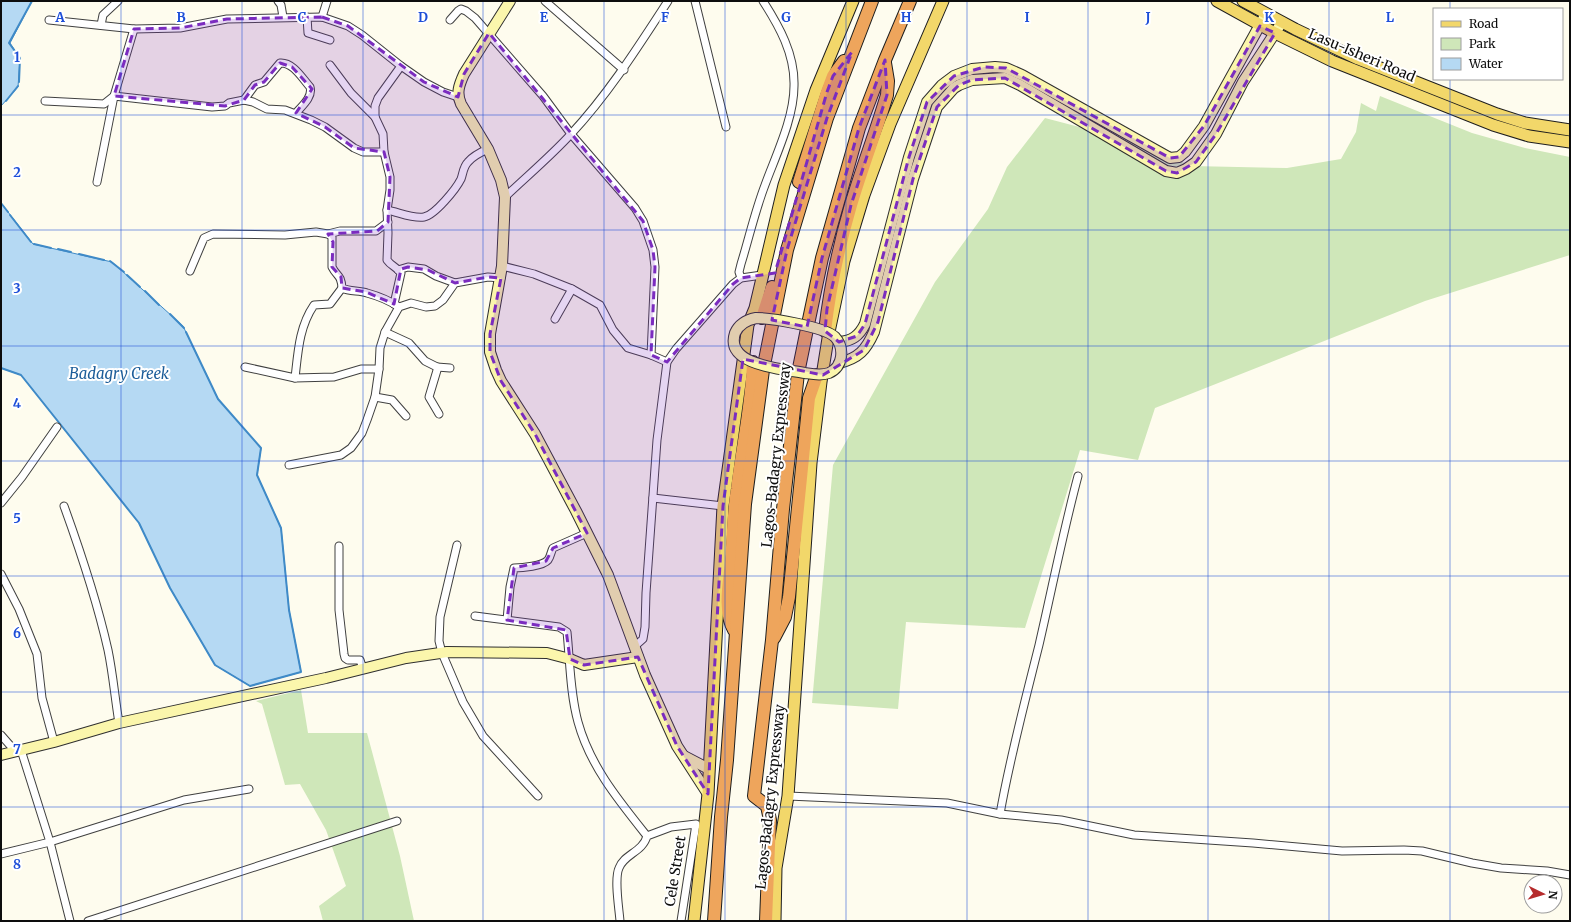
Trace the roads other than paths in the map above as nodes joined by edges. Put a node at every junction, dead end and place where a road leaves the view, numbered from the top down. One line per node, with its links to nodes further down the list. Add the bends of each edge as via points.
1 (118, 1): 22 (street, via 104,15)
2 (278, 1): 16 (street)
3 (328, 1): 18 (street)
4 (510, 1): 25 (main road)
5 (545, 1): 32 (street)
6 (668, 1): 32 (street)
7 (695, 1): 39 (street)
8 (763, 1): 56 (street, via 785,40 792,61 794,85 788,119 758,205 741,264)
9 (853, 1): 54 (main road, via 816,90 784,185)
10 (872, 1): 28 (highway, Lagos-Badagry Expressway)
11 (910, 1): 29 (highway, Lagos-Badagry Expressway)
12 (943, 1): 109 (main road, Lagos-Badagry Expressway, via 890,124 864,195 844,261 829,332 811,463)
13 (1218, 1): 23 (main road, Lasu-Isheri Road)
14 (1243, 1): 15 (main road, Lasu-Isheri Road)
15 (1266, 14): 21 (main road, Lasu-Isheri Road); 23 (main road)
16 (283, 17): 17 (street); 24 (street, via 227,19 180,28)
17 (307, 17): 18 (street); 27 (street, via 308,32)
18 (322, 17): 31 (street, via 348,26)
19 (49, 20): 22 (street)
20 (450, 20): 25 (street, via 461,9 475,18)
21 (1282, 22): 26 (main road); 40 (main road, Lasu-Isheri Road, via 1358,59 1497,114 1525,123)
22 (101, 25): 24 (street)
23 (1260, 26): 26 (main road, Lasu-Isheri Road); 48 (main road, via 1204,126 1179,157 1170,158 1006,68 984,67 954,76 927,102 909,157)
24 (134, 28): 33 (street)
25 (489, 33): 34 (main road, via 464,74); 41 (street, via 543,96)
26 (1275, 33): 42 (main road, Lasu-Isheri Road, via 1332,61 1493,125 1529,136); 48 (main road, via 1243,82 1216,134 1196,162 1177,173 1166,171 1006,78 972,80 959,85 937,107)
27 (330, 40)
28 (852, 52): 61 (highway, via 837,71 827,92 796,192); 92 (highway, Lagos-Badagry Expressway, via 827,118 791,236 772,324 763,370 745,504)
29 (885, 60): 63 (highway, via 887,95 851,205 836,263); 93 (highway, Lagos-Badagry Expressway, via 859,128 822,258 798,373)
30 (330, 65): 38 (street, via 351,93)
31 (400, 66): 34 (street, via 443,92); 38 (street, via 378,98)
32 (624, 70): 41 (street)
33 (114, 96): 35 (street, via 212,107); 36 (street, via 104,104); 45 (street)
34 (458, 97): 43 (main road)
35 (244, 100): 37 (street, via 267,109); 37 (street, via 255,85 264,82 280,62 286,62 311,91)
36 (45, 101)
37 (296, 113): 44 (street, via 325,127 363,152)
38 (375, 117): 44 (street, via 383,134)
39 (726, 127)
40 (1570, 130)
41 (571, 134): 46 (street); 66 (street, via 635,208 648,233 654,267)
42 (1570, 142)
43 (488, 149): 46 (main road); 47 (street, via 466,163 461,180 451,194 429,215 423,217)
44 (384, 152): 47 (street, via 390,177)
45 (97, 182)
46 (505, 197): 51 (main road)
47 (387, 210): 49 (street)
48 (898, 218): 65 (main road, via 862,331 848,341); 69 (main road, via 874,332 858,356)
49 (388, 222): 50 (street, via 376,231 340,231); 52 (street, via 387,260)
50 (328, 234): 53 (street, via 213,234 204,238); 58 (street, via 333,242 332,267 341,278)
51 (502, 266): 55 (main road); 59 (street, via 534,274)
52 (398, 270): 57 (street, via 408,267 424,269); 60 (street, via 400,278)
53 (190, 271)
54 (762, 275): 56 (street); 85 (main road, via 755,308 748,324)
55 (501, 278): 57 (street, via 488,276); 86 (main road, via 490,334 490,352 501,381 535,434)
56 (741, 278): 67 (street)
57 (455, 283): 60 (street, via 443,300 435,306 426,307 411,303)
58 (342, 288): 60 (street, via 366,292); 75 (street, via 330,304 314,305 308,315 300,335)
59 (572, 289): 62 (street); 66 (street, via 600,305 613,330 628,348)
60 (397, 306): 64 (street)
61 (762, 318): 63 (main road, bridge); 68 (main road, bridge, via 746,321 736,330 734,337 737,352 744,359)
62 (555, 319)
63 (824, 331): 65 (main road, bridge)
64 (384, 332): 71 (street, via 410,343 421,358); 73 (street)
65 (839, 342): 69 (main road, bridge)
66 (651, 355): 67 (street)
67 (666, 362): 82 (street)
68 (753, 362): 74 (main road, bridge); 92 (highway, via 736,491 728,589 728,613)
69 (839, 363): 74 (main road, bridge, via 829,373)
70 (245, 367): 75 (street)
71 (438, 367): 72 (street); 77 (street, via 429,396)
72 (450, 368)
73 (379, 369): 75 (street, via 361,369 334,377); 76 (street)
74 (817, 375): 93 (highway, via 809,398 789,597 785,617)
75 (295, 378)
76 (375, 396): 78 (street, via 392,400); 80 (street, via 362,433 351,448 341,455)
77 (439, 414)
78 (406, 416)
79 (57, 427): 83 (street)
80 (289, 465)
81 (1078, 476): 110 (street, via 1008,769)
82 (652, 498): 85 (street); 94 (street, via 646,627 643,639)
83 (1, 503)
84 (64, 506): 99 (street, via 101,620)
85 (723, 506): 105 (main road)
86 (587, 533): 91 (street, via 553,548 550,558 546,561 514,568); 94 (main road, via 608,575)
87 (457, 545): 95 (street, via 440,617 439,641)
88 (339, 546): 98 (street, via 338,610 344,654 348,660 360,660)
89 (1, 574): 101 (street, via 37,654 42,698)
90 (475, 616): 91 (street)
91 (507, 620): 97 (street, via 564,629)
92 (736, 634): 121 (highway, Lagos-Badagry Expressway)
93 (772, 640): 122 (highway, Lagos-Badagry Expressway, via 754,796 766,806 770,820)
94 (634, 647): 96 (main road)
95 (442, 653): 97 (main road, via 547,653); 98 (main road, via 406,658); 108 (street, via 463,702 483,736)
96 (638, 657): 97 (main road, via 584,665); 104 (main road)
97 (570, 659): 112 (street, via 578,722 587,745 614,794)
98 (363, 669): 99 (main road)
99 (119, 723): 101 (main road)
100 (1, 735): 102 (street)
101 (54, 742): 102 (main road)
102 (18, 751): 103 (main road); 113 (street)
103 (1, 754)
104 (682, 755): 105 (main road); 107 (main road)
105 (709, 769): 107 (main road)
106 (249, 789): 113 (street, via 184,800)
107 (708, 794): 120 (main road)
108 (538, 796)
109 (788, 796): 110 (street, via 947,803); 123 (main road, Lagos-Badagry Expressway, via 776,868)
110 (1000, 814): 115 (street, via 1061,820 1160,838 1342,851 1404,850 1501,868)
111 (397, 821): 117 (street)
112 (647, 836): 118 (street, via 645,843 619,868 617,882); 119 (street, Cele Street, via 672,827 696,824)
113 (50, 842): 114 (street); 116 (street)
114 (1, 854)
115 (1570, 875)
116 (70, 921)
117 (88, 921)
118 (620, 921)
119 (681, 921)
120 (694, 921)
121 (714, 921)
122 (766, 921)
123 (775, 921)

